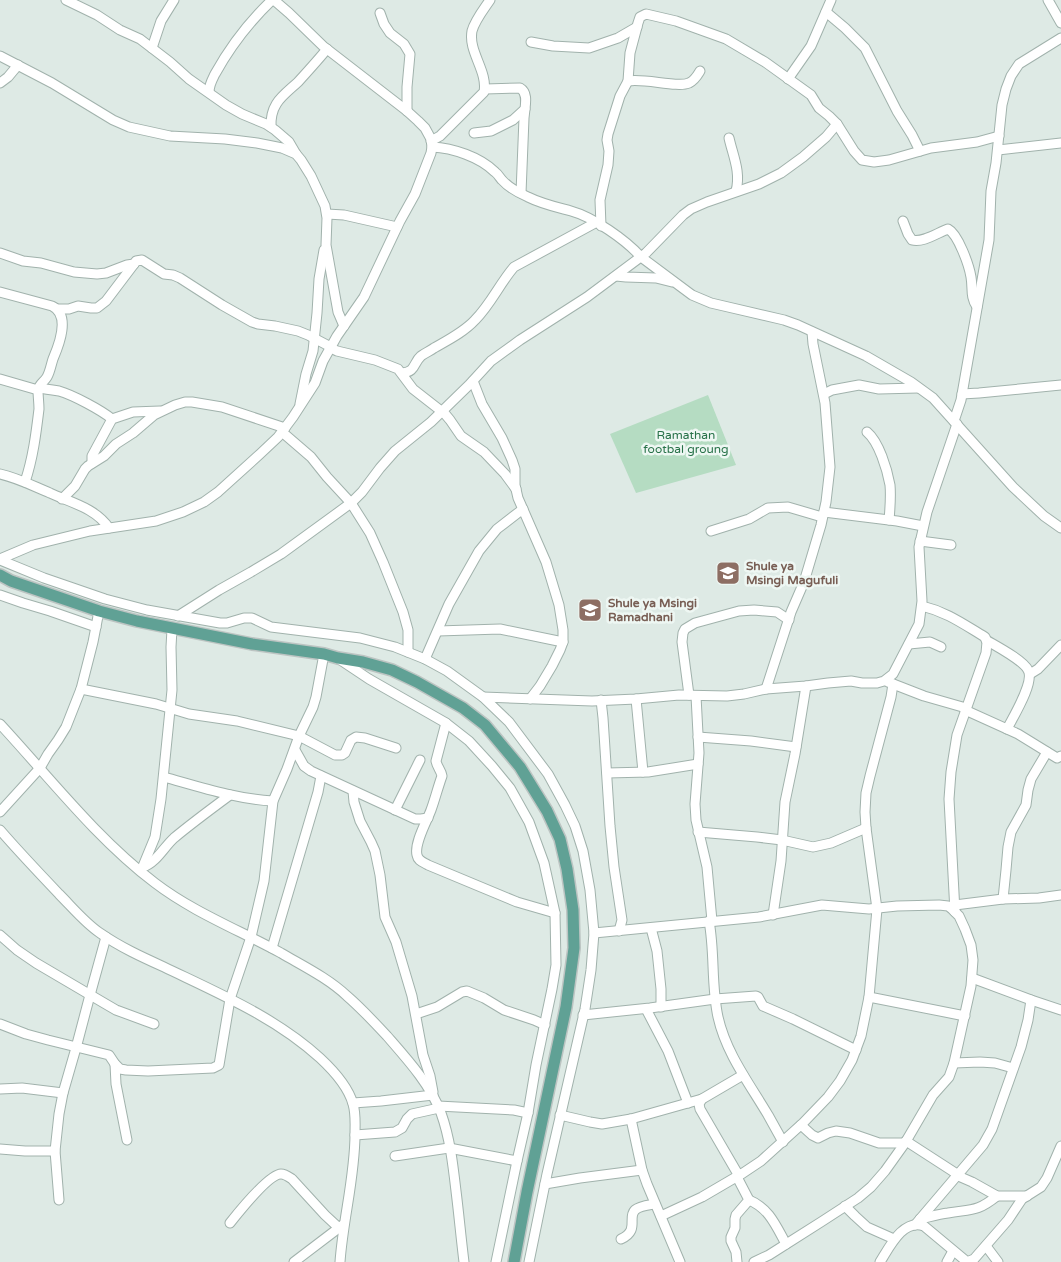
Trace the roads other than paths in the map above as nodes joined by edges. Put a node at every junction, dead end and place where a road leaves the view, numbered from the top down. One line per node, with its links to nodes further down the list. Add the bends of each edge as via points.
1 (66, 0): 13 (street)
2 (174, 0): 13 (street, via 161,21)
3 (273, 0): 14 (street); 22 (street, via 228,52 210,83)
4 (490, 0): 21 (street, via 474,25 472,38)
5 (831, 0): 7 (street)
6 (1048, 0): 9 (street)
7 (826, 12): 18 (street, via 810,46); 33 (street, via 865,48)
8 (380, 13): 24 (street, via 390,33 404,44 410,54)
9 (1061, 23)
10 (637, 27): 12 (street, via 589,48); 18 (street, via 640,17 646,14 676,21 726,39); 19 (street, via 630,53)
11 (1061, 38): 28 (street, via 1016,68 1002,105)
12 (531, 42)
13 (152, 48): 22 (street)
14 (327, 49): 24 (street); 26 (street, via 279,99)
15 (0, 56): 16 (street)
16 (18, 65): 20 (street); 34 (street, via 113,120 136,129 170,136 257,143)
17 (700, 71): 19 (street, via 686,84)
18 (788, 79): 25 (street, via 811,95 819,108)
19 (628, 81): 39 (street, via 608,134 608,165)
20 (0, 83)
21 (485, 89): 23 (street, via 520,88 525,92); 31 (street)
22 (209, 92): 26 (street, via 231,108)
23 (525, 109): 27 (street, via 513,120 491,131); 36 (street)
24 (407, 111): 31 (street, via 425,128)
25 (837, 124): 33 (street, via 862,160 889,160); 35 (street, via 826,138 781,173)
26 (271, 127): 34 (street, via 289,142)
27 (474, 133)
28 (999, 136): 32 (street); 33 (street)
29 (730, 138): 35 (street, via 737,168)
30 (1061, 143): 32 (street)
31 (432, 144): 36 (street, via 479,160); 40 (street, via 415,194)
32 (998, 150): 48 (street, via 991,191 989,240)
33 (920, 151)
34 (296, 154): 37 (street, via 311,176)
35 (736, 191): 43 (street, via 691,209)
36 (521, 193): 39 (street, via 544,204 573,211)
37 (327, 214): 40 (street); 41 (street)
38 (903, 221): 48 (street, via 908,234 916,241 948,229 951,231 968,268 972,297)
39 (598, 224): 43 (street, via 624,240); 54 (street, via 514,267 475,320 421,356 412,370)
40 (397, 227): 50 (street, via 364,297)
41 (326, 245): 50 (street, via 338,312); 52 (street)
42 (0, 253): 44 (street, via 23,261 97,274)
43 (641, 257): 45 (street); 46 (street)
44 (134, 264): 49 (street, via 97,308); 52 (street, via 142,260 164,274 180,278 252,322)
45 (616, 276): 46 (street, via 656,278); 56 (street, via 497,356)
46 (675, 283): 51 (street, via 692,296 711,303 784,320)
47 (0, 292): 49 (street)
48 (977, 307): 61 (street)
49 (57, 309): 59 (street, via 60,312 61,337 47,377)
50 (344, 326): 53 (street)
51 (812, 332): 58 (street, via 866,356); 60 (street)
52 (313, 337): 53 (street); 62 (street, via 312,356)
53 (331, 348): 54 (street, via 380,362); 62 (street)
54 (402, 373): 64 (street, via 413,389)
55 (0, 379): 59 (street)
56 (473, 381): 64 (street); 72 (street, via 512,460)
57 (1061, 385): 61 (street)
58 (918, 388): 60 (street, via 879,389 860,385); 66 (street, via 933,398)
59 (38, 389): 65 (street, via 68,395); 71 (street, via 34,453)
60 (824, 394): 76 (street, via 830,467)
61 (962, 394): 66 (street)
62 (300, 406): 67 (street)
63 (161, 411): 65 (street, via 133,412); 67 (street, via 192,402 222,407); 69 (street)
64 (441, 411): 72 (street, via 466,441 484,452 502,470); 74 (street, via 395,451)
65 (112, 419): 69 (street, via 92,456)
66 (956, 423): 78 (street); 80 (street, via 1024,498)
67 (284, 430): 74 (street); 79 (street, via 230,482 204,502 156,521)
68 (867, 432): 77 (street, via 876,443 890,486)
69 (92, 463): 73 (street, via 84,469 76,486)
70 (0, 474): 71 (street)
71 (26, 482): 73 (street)
72 (516, 489): 75 (street)
73 (62, 498): 79 (street, via 97,515)
74 (351, 503): 89 (street, via 281,554); 99 (street, via 376,545 401,606 408,630)
75 (523, 509): 93 (street, via 497,529 478,551); 95 (street, via 549,570 559,604)
76 (823, 514): 77 (street); 81 (street, via 788,507 768,508 749,519); 90 (street, via 804,582)
77 (889, 520): 78 (street)
78 (923, 526): 82 (street)
79 (109, 528): 84 (street, via 33,545)
80 (1061, 528)
81 (711, 531)
82 (920, 541): 83 (street); 87 (street)
83 (951, 545)
84 (0, 559): 89 (street, via 105,599)
85 (0, 575): 88 (main road)
86 (0, 595): 91 (street)
87 (922, 606): 94 (street, via 952,617); 96 (street, via 919,624)
88 (100, 611): 91 (street); 92 (main road)
89 (178, 616): 99 (street, via 227,623 252,618 271,627 360,638)
90 (789, 620): 107 (street); 108 (street, via 777,612 746,610 695,623 685,629 682,642)
91 (96, 627): 106 (street)
92 (172, 629): 100 (main road); 113 (street)
93 (438, 631): 95 (street, via 500,629); 102 (street)
94 (986, 640): 103 (street, via 1026,666); 114 (street, via 986,653)
95 (563, 642): 111 (street, via 552,666)
96 (909, 644): 98 (street, via 930,642); 104 (street)
97 (1061, 645): 103 (street)
98 (941, 647)
99 (408, 652): 102 (street)
100 (324, 654): 101 (main road); 118 (street, via 314,702)
101 (338, 658): 115 (street); 224 (main road, via 392,670 463,708 485,725 520,767 560,839 574,910 574,948 566,1007)
102 (425, 659): 109 (street)
103 (1030, 674): 117 (street, via 1025,694)
104 (889, 682): 105 (street, via 851,681); 114 (street); 139 (street, via 891,697 866,793)
105 (806, 686): 107 (street); 120 (street)
106 (81, 688): 113 (street); 127 (street, via 62,734)
107 (766, 689): 108 (street, via 727,696)
108 (692, 695): 110 (street); 119 (street)
109 (483, 697): 111 (street); 154 (street, via 510,722 566,804 583,851)
110 (636, 698): 112 (street); 128 (street)
111 (530, 699): 112 (street)
112 (601, 700): 129 (street)
113 (170, 708): 118 (street); 131 (street)
114 (966, 709): 117 (street); 148 (street, via 950,772)
115 (446, 723): 137 (street, via 436,761 442,776); 149 (street, via 469,741 510,788 529,822 544,863)
116 (0, 724): 127 (street)
117 (1007, 729): 123 (street)
118 (300, 736): 121 (street, via 335,756 345,753 356,737); 122 (street)
119 (698, 737): 120 (street); 126 (street)
120 (796, 747): 143 (street, via 785,802)
121 (396, 748)
122 (295, 750): 130 (street, via 306,768); 134 (street)
123 (1047, 752): 124 (street, via 1057,758); 146 (street, via 1031,779 1026,805 1011,832)
124 (1061, 756)
125 (420, 760): 135 (street)
126 (698, 764): 128 (street); 141 (street)
127 (40, 768): 136 (street); 144 (street, via 118,853)
128 (643, 772): 129 (street)
129 (607, 773): 153 (street, via 614,867 622,920)
130 (321, 776): 132 (street); 158 (street)
131 (164, 777): 133 (street); 144 (street, via 157,830)
132 (353, 791): 135 (street); 168 (street, via 360,821 375,851 385,917 396,942)
133 (230, 795): 134 (street); 144 (street, via 173,839)
134 (273, 802): 157 (street, via 264,880)
135 (395, 810): 138 (street)
136 (0, 812)
137 (428, 818): 138 (street); 142 (street)
138 (414, 819): 142 (street)
139 (866, 828): 143 (street, via 820,846); 147 (street)
140 (0, 830): 156 (street, via 80,915)
141 (698, 832): 143 (street); 151 (street, via 707,868)
142 (421, 833): 149 (street, via 416,853 420,861 517,902)
143 (782, 840): 150 (street)
144 (142, 869): 157 (street, via 155,883 194,908)
145 (1061, 895): 146 (street)
146 (1003, 899): 148 (street)
147 (877, 909): 148 (street, via 939,904); 150 (street, via 822,905); 161 (street)
148 (955, 909): 159 (street, via 971,945)
149 (555, 913): 173 (street, via 556,965)
150 (773, 914): 151 (street)
151 (710, 921): 152 (street); 162 (street)
152 (651, 928): 153 (street); 165 (street, via 657,951)
153 (619, 931): 154 (street)
154 (594, 934): 169 (street)
155 (0, 935): 160 (street, via 36,963)
156 (106, 937): 160 (street); 163 (street, via 122,948)
157 (251, 937): 158 (street); 163 (street)
158 (272, 948): 182 (street, via 347,995 398,1049)
159 (972, 978): 164 (street); 170 (street)
160 (90, 995): 172 (street, via 116,1010); 174 (street)
161 (869, 997): 170 (street); 175 (street)
162 (715, 998): 165 (street); 175 (street, via 758,997 763,1006); 179 (street, via 726,1040)
163 (230, 999): 177 (street, via 218,1067 131,1071); 184 (street, via 300,1041 328,1065)
164 (1031, 1000): 167 (street); 178 (street, via 1021,1048)
165 (661, 1007): 166 (street)
166 (646, 1009): 169 (street); 185 (street, via 668,1051)
167 (1061, 1010)
168 (416, 1014): 173 (street, via 467,991); 182 (street)
169 (583, 1015): 188 (street)
170 (965, 1016): 176 (street)
171 (0, 1024): 174 (street)
172 (154, 1024)
173 (545, 1026): 187 (street)
174 (76, 1048): 177 (street, via 109,1054); 181 (street)
175 (856, 1050): 190 (street, via 840,1082)
176 (954, 1063): 178 (street, via 995,1063); 194 (street, via 949,1077 933,1095)
177 (114, 1064): 192 (street)
178 (1013, 1068): 202 (street, via 992,1128 983,1145)
179 (743, 1075): 183 (street); 193 (street)
180 (0, 1088): 181 (street)
181 (62, 1093): 198 (street)
182 (433, 1096): 184 (street); 186 (street)
183 (702, 1099): 185 (street); 203 (street, via 700,1109)
184 (353, 1103): 191 (street)
185 (688, 1103): 189 (street)
186 (438, 1107): 187 (street); 191 (street, via 412,1114 395,1132); 196 (street)
187 (528, 1113): 200 (street)
188 (560, 1115): 189 (street, via 602,1124); 204 (street)
189 (631, 1119): 201 (street)
190 (801, 1125): 193 (street); 194 (street, via 818,1138 836,1131 879,1143)
191 (355, 1135): 214 (street, via 350,1190)
192 (127, 1140)
193 (783, 1142): 203 (street)
194 (905, 1142): 202 (street); 210 (street, via 871,1187)
195 (1061, 1146): 206 (street, via 1047,1178)
196 (450, 1148): 199 (street); 200 (street); 222 (street)
197 (0, 1149): 198 (street)
198 (55, 1151): 207 (street)
199 (394, 1156)
200 (516, 1161): 223 (street)
201 (642, 1170): 204 (street); 209 (street)
202 (957, 1175): 205 (street); 212 (street)
203 (738, 1176): 208 (street); 211 (street)
204 (545, 1184): 225 (street)
205 (998, 1196): 206 (street); 212 (street, via 973,1210 944,1213)
206 (1028, 1196): 218 (street, via 1022,1199)
207 (59, 1200)
208 (749, 1200): 217 (street, via 768,1212); 227 (street, via 736,1215 736,1228 731,1236)
209 (655, 1204): 211 (street); 215 (street, via 634,1210 632,1228)
210 (845, 1206): 216 (street, via 867,1227); 217 (street)
211 (661, 1216): 226 (street)
212 (917, 1222): 216 (street); 219 (street)
213 (230, 1223): 214 (street, via 251,1198 281,1174 292,1179 325,1215)
214 (342, 1226): 220 (street); 221 (street)
215 (621, 1238)
216 (894, 1239): 229 (street)
217 (786, 1244): 228 (street)
218 (986, 1246): 219 (street, via 969,1261); 231 (street)
219 (952, 1251): 230 (street)
220 (294, 1262)
221 (340, 1262)
222 (464, 1262)
223 (496, 1262)
224 (514, 1262)
225 (530, 1262)
226 (680, 1262)
227 (737, 1262)
228 (754, 1262)
229 (880, 1262)
230 (947, 1262)
231 (998, 1262)

